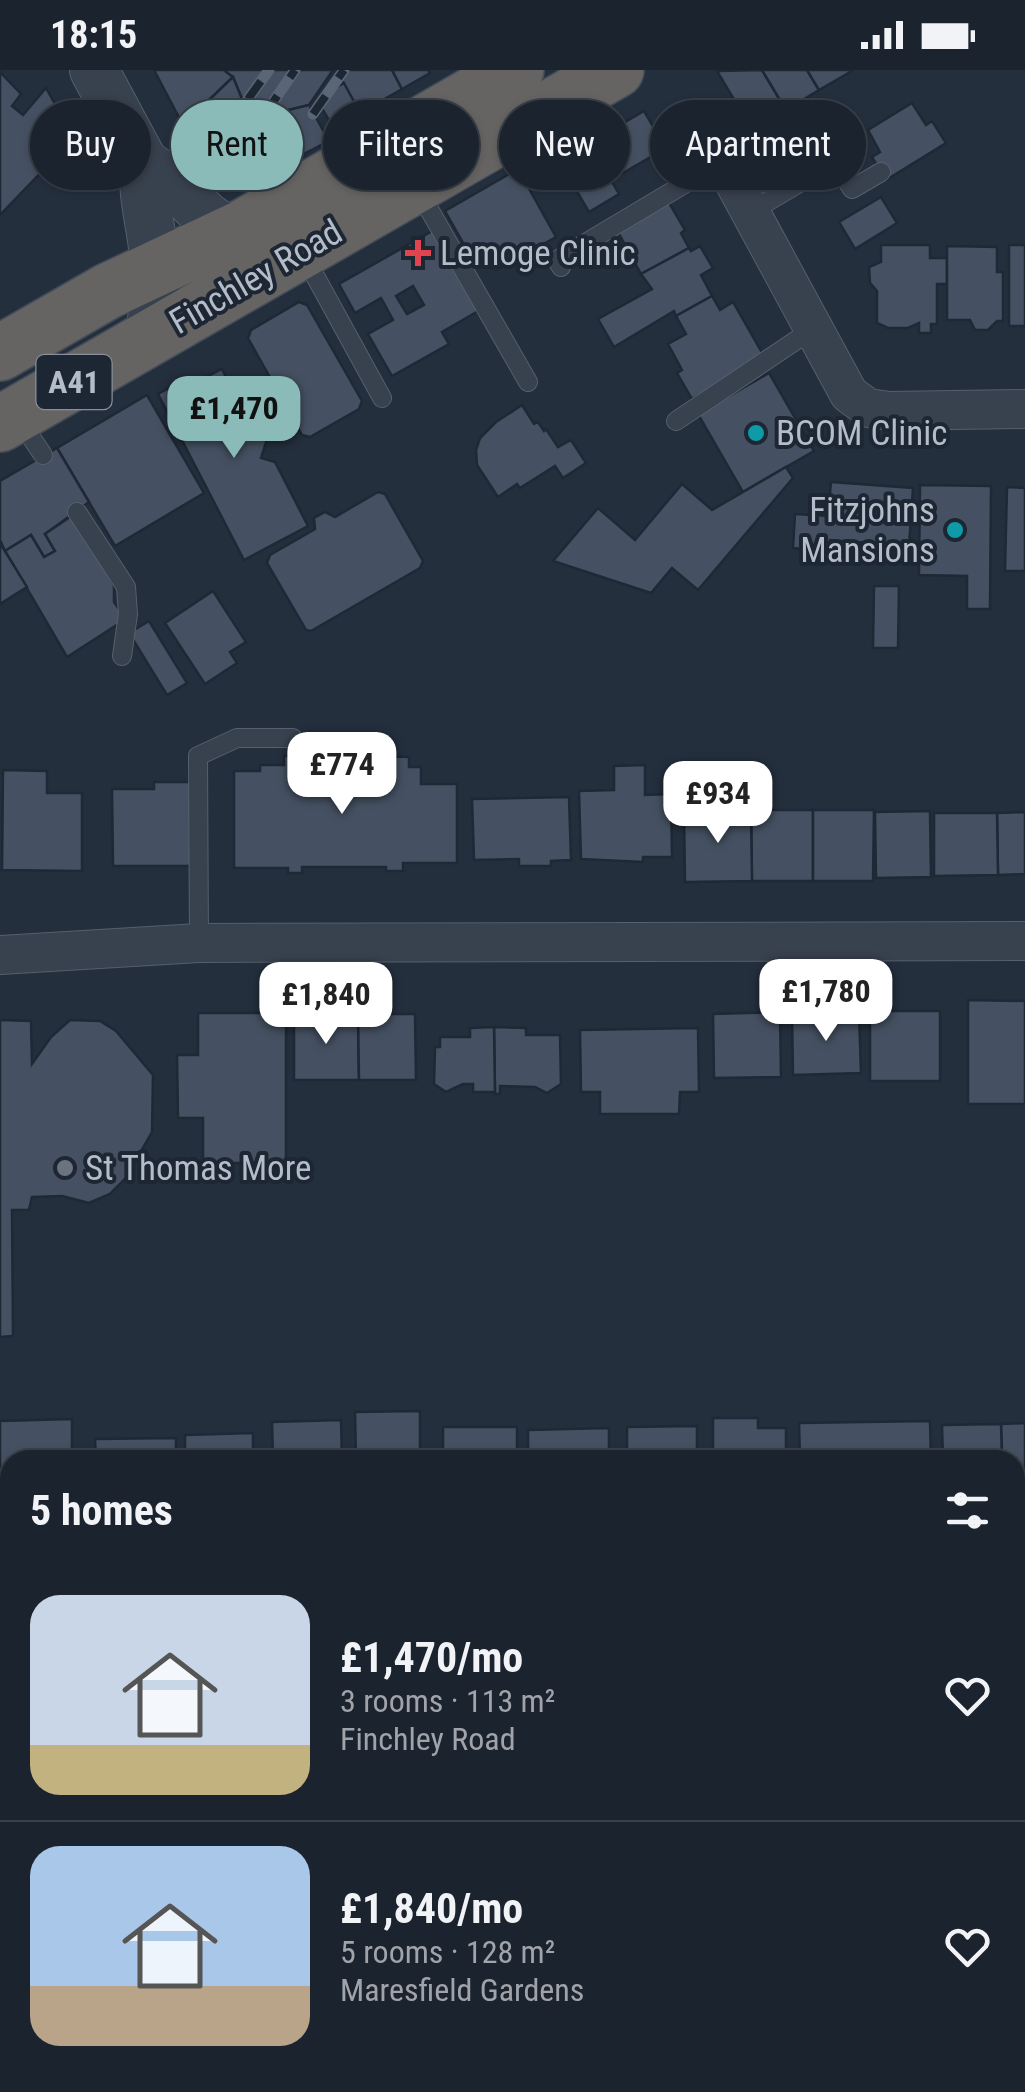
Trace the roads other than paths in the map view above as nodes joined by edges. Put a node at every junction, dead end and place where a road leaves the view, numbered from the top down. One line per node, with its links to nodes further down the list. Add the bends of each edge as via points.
1 (94, 70): 4 (street)
2 (516, 70): 14 (highway, Finchley Road / A41)
3 (616, 70): 5 (highway, Finchley Road / A41)
4 (110, 100)
5 (479, 148)
6 (151, 168): 14 (street, via 206,216)
7 (881, 172): 13 (lane, via 852,190 835,162)
8 (142, 190): 16 (street)
9 (406, 190): 15 (highway, Finchley Road / A41)
10 (418, 190): 21 (lane)
11 (656, 190): 17 (lane, via 557,260)
12 (738, 190): 13 (street)
13 (750, 212): 18 (street)
14 (240, 229): 16 (highway, Finchley Road / A41)
15 (302, 251): 19 (highway, Finchley Road / A41); 22 (lane)
16 (155, 267): 19 (street); 20 (highway, Finchley Road / A41)
17 (561, 267)
18 (813, 329): 23 (street, via 849,394 868,408); 24 (lane)
19 (149, 340): 25 (highway, Finchley Road / A41)
20 (0, 353)
21 (528, 382)
22 (382, 398)
23 (1025, 409)
24 (676, 421)
25 (20, 431)
26 (77, 512): 27 (lane, via 126,587)
27 (122, 656)
28 (293, 738): 30 (lane, via 237,738 198,756)
29 (1025, 942): 30 (street)
30 (199, 943): 31 (street)
31 (0, 955)

